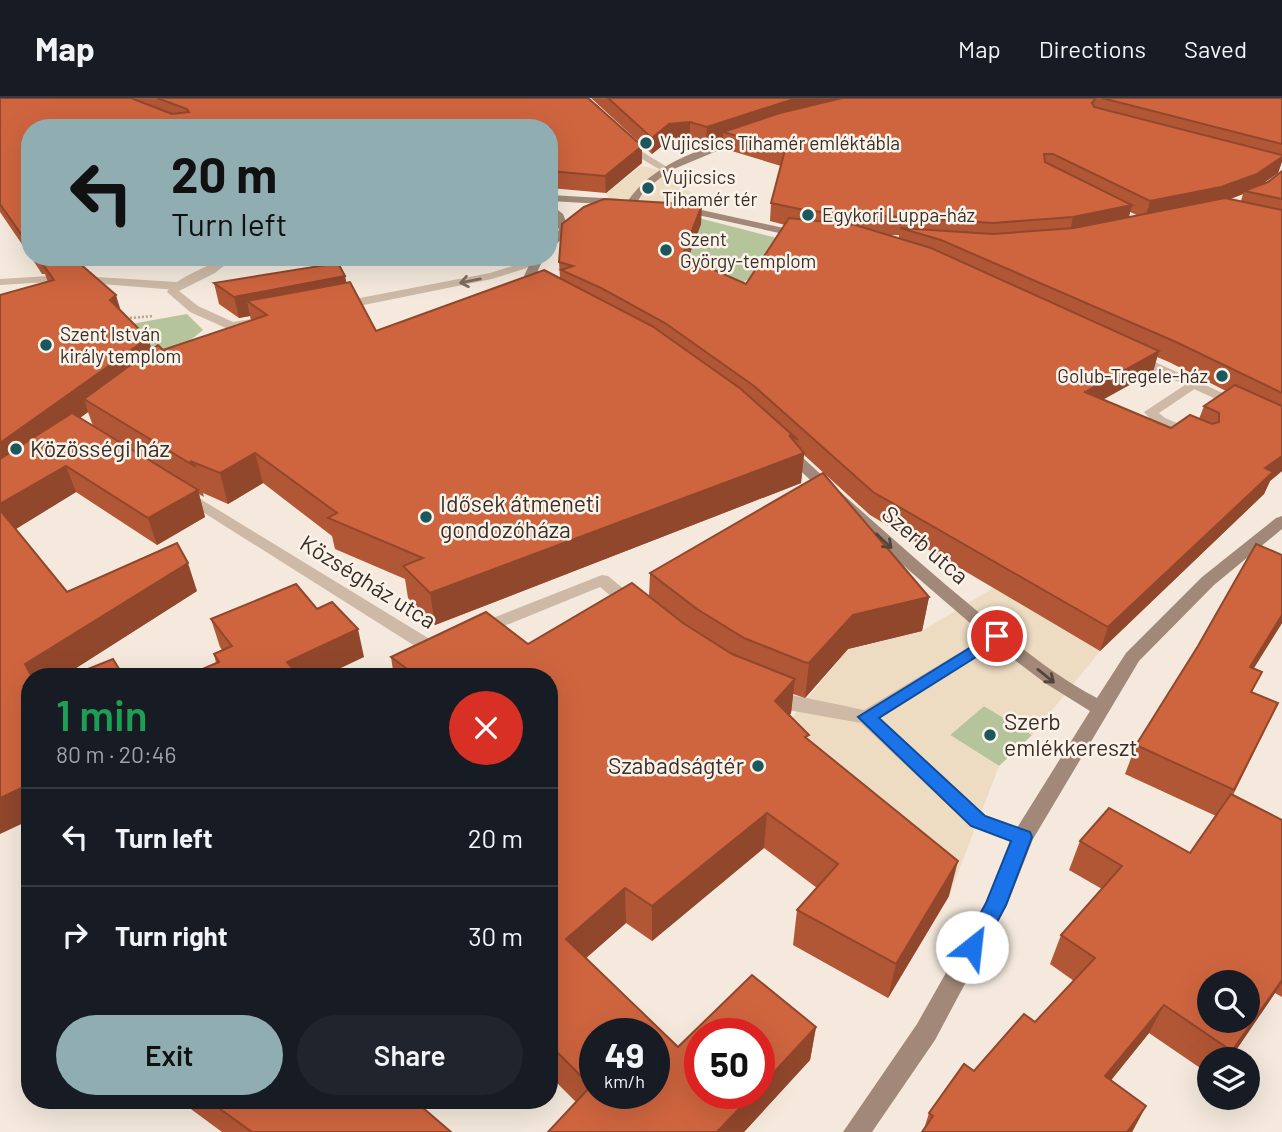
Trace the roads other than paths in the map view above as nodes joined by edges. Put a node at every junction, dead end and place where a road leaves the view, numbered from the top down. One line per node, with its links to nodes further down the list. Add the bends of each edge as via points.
1 (619, 135): 3 (street)
2 (750, 135): 3 (street)
3 (667, 170): 5 (street)
4 (558, 198): 5 (street)
5 (632, 202): 6 (street); 9 (street, via 586,216)
6 (647, 203)
7 (667, 205): 11 (street)
8 (558, 215): 9 (street)
9 (564, 230): 10 (street)
10 (558, 237)
11 (820, 237)
12 (218, 266): 16 (street)
13 (518, 266): 18 (street, one-way to 18, via 492,276)
14 (534, 266): 17 (street, via 530,276)
15 (0, 282): 16 (street, via 65,278)
16 (176, 286): 20 (street, via 173,292 194,309)
17 (567, 299)
18 (328, 308)
19 (273, 318): 20 (street)
20 (232, 326): 21 (street)
21 (218, 333)
22 (1119, 349): 23 (street)
23 (1194, 383): 24 (street); 25 (street, via 1151,412 1160,421)
24 (1282, 425)
25 (1203, 439)
26 (775, 440): 30 (street, Szerb utca, one-way to 30, via 902,558)
27 (173, 487): 29 (street, Községház utca, via 432,649 602,580)
28 (1282, 521): 32 (street, via 1208,581 1132,657)
29 (648, 617)
30 (997, 636): 32 (street, Szerb utca, one-way to 32, via 1066,692); 33 (street)
31 (753, 687): 33 (street, via 788,703)
32 (1100, 708): 34 (street)
33 (867, 717): 34 (street, via 978,821)
34 (1023, 837): 35 (street, via 996,905 926,1032)
35 (856, 1132)

